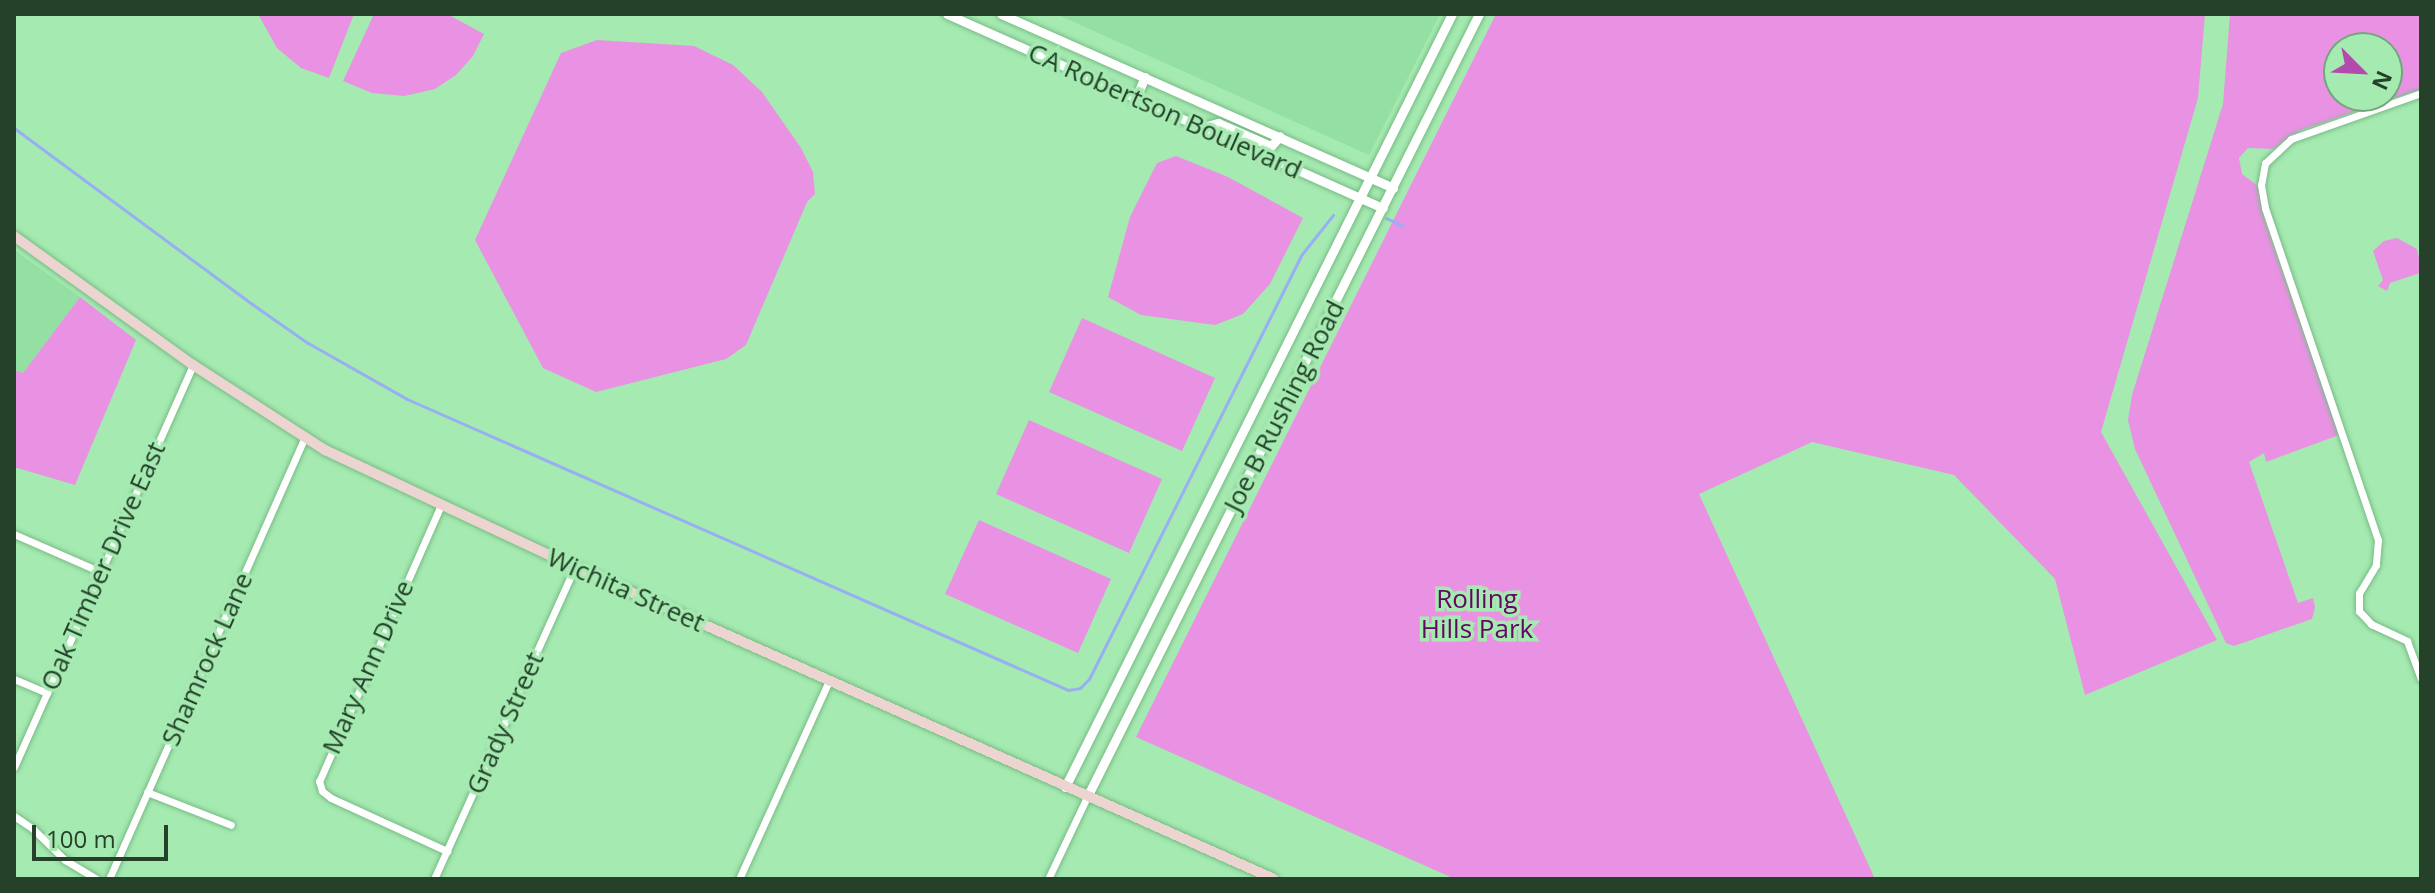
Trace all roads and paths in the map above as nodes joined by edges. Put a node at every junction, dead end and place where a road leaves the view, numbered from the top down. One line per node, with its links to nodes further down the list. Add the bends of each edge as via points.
1 (947, 14): 6 (street, CA Robertson Boulevard)
2 (1001, 14): 5 (street, CA Robertson Boulevard)
3 (1452, 14): 12 (street, Joe B Rushing Road)
4 (1479, 14): 13 (street, Joe B Rushing Road)
5 (1025, 25): 6 (street); 7 (street, CA Robertson Boulevard)
6 (1016, 45): 9 (street, CA Robertson Boulevard)
7 (1145, 77): 9 (street); 11 (street, CA Robertson Boulevard)
8 (2421, 93): 24 (street, via 2291,139 2265,163 2261,185 2378,540 2376,565 2359,593 2359,611 2371,624 2407,641)
9 (1135, 100): 10 (street, CA Robertson Boulevard)
10 (1199, 128): 11 (street, via 1218,123 1271,146); 14 (street, CA Robertson Boulevard)
11 (1280, 136): 12 (street, CA Robertson Boulevard)
12 (1370, 177): 13 (street, CA Robertson Boulevard); 14 (street, Joe B Rushing Road)
13 (1393, 188): 15 (street, Joe B Rushing Road)
14 (1360, 198): 15 (street, CA Robertson Boulevard); 28 (street, Joe B Rushing Road)
15 (1383, 208): 30 (street, Joe B Rushing Road)
16 (14, 236): 17 (main road, Wichita Street)
17 (193, 365): 18 (main road, Wichita Street); 22 (street, Oak Timber Drive East)
18 (304, 438): 19 (main road, Wichita Street); 29 (street, Shamrock Lane)
19 (441, 505): 21 (main road, Wichita Street); 33 (street, Mary Ann Drive, via 319,781 331,798)
20 (14, 534): 22 (street)
21 (575, 567): 25 (main road, Wichita Street); 33 (street, Grady Street)
22 (101, 572): 26 (street, Oak Timber Drive East)
23 (14, 679): 26 (street)
24 (2421, 679)
25 (829, 681): 28 (main road, Wichita Street); 38 (street)
26 (47, 693): 27 (street, Oak Timber Drive East)
27 (14, 767)
28 (1065, 787): 30 (main road, Wichita Street)
29 (147, 792): 32 (street); 36 (street, Shamrock Lane)
30 (1087, 797): 34 (main road, Wichita Street); 39 (street)
31 (14, 816): 35 (street, via 65,860)
32 (231, 825)
33 (447, 851): 37 (street, Grady Street)
34 (1261, 876): 40 (main road, Wichita Street)
35 (97, 879)
36 (109, 879)
37 (434, 879)
38 (739, 879)
39 (1048, 879)
40 (1274, 879)

